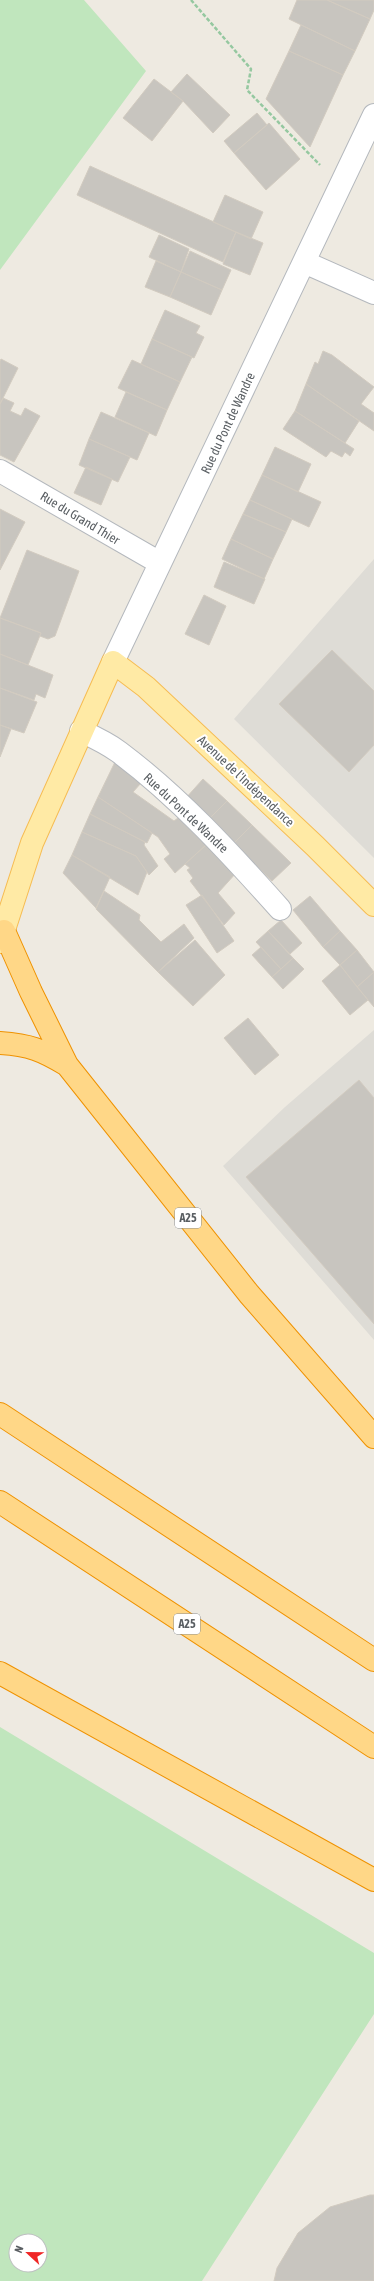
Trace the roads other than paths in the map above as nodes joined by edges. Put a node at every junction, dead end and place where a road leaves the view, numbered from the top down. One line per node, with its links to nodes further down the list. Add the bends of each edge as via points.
1 (374, 115): 2 (street, Rue du Pont de Wandre)
2 (304, 262): 3 (street); 5 (street, Rue du Pont de Wandre)
3 (374, 293)
4 (0, 471): 5 (street, Rue du Grand Thier)
5 (160, 563): 6 (street, Rue du Pont de Wandre)
6 (113, 662): 7 (main road, Rue du Pont de Wandre); 8 (main road, Avenue de l'Indépendance, via 146,687)
7 (82, 731): 9 (street, Rue du Pont de Wandre, via 118,751 177,800); 10 (main road, Rue du Pont de Wandre, via 32,843)
8 (374, 905)
9 (280, 908)
10 (1, 936): 12 (highway, A25)
11 (0, 1043): 12 (highway, A25, via 43,1051)
12 (67, 1065): 14 (highway, A25, via 249,1294)
13 (0, 1414): 16 (highway)
14 (374, 1437)
15 (0, 1502): 18 (highway, A25)
16 (374, 1660)
17 (0, 1673): 19 (highway)
18 (374, 1747)
19 (374, 1880)

